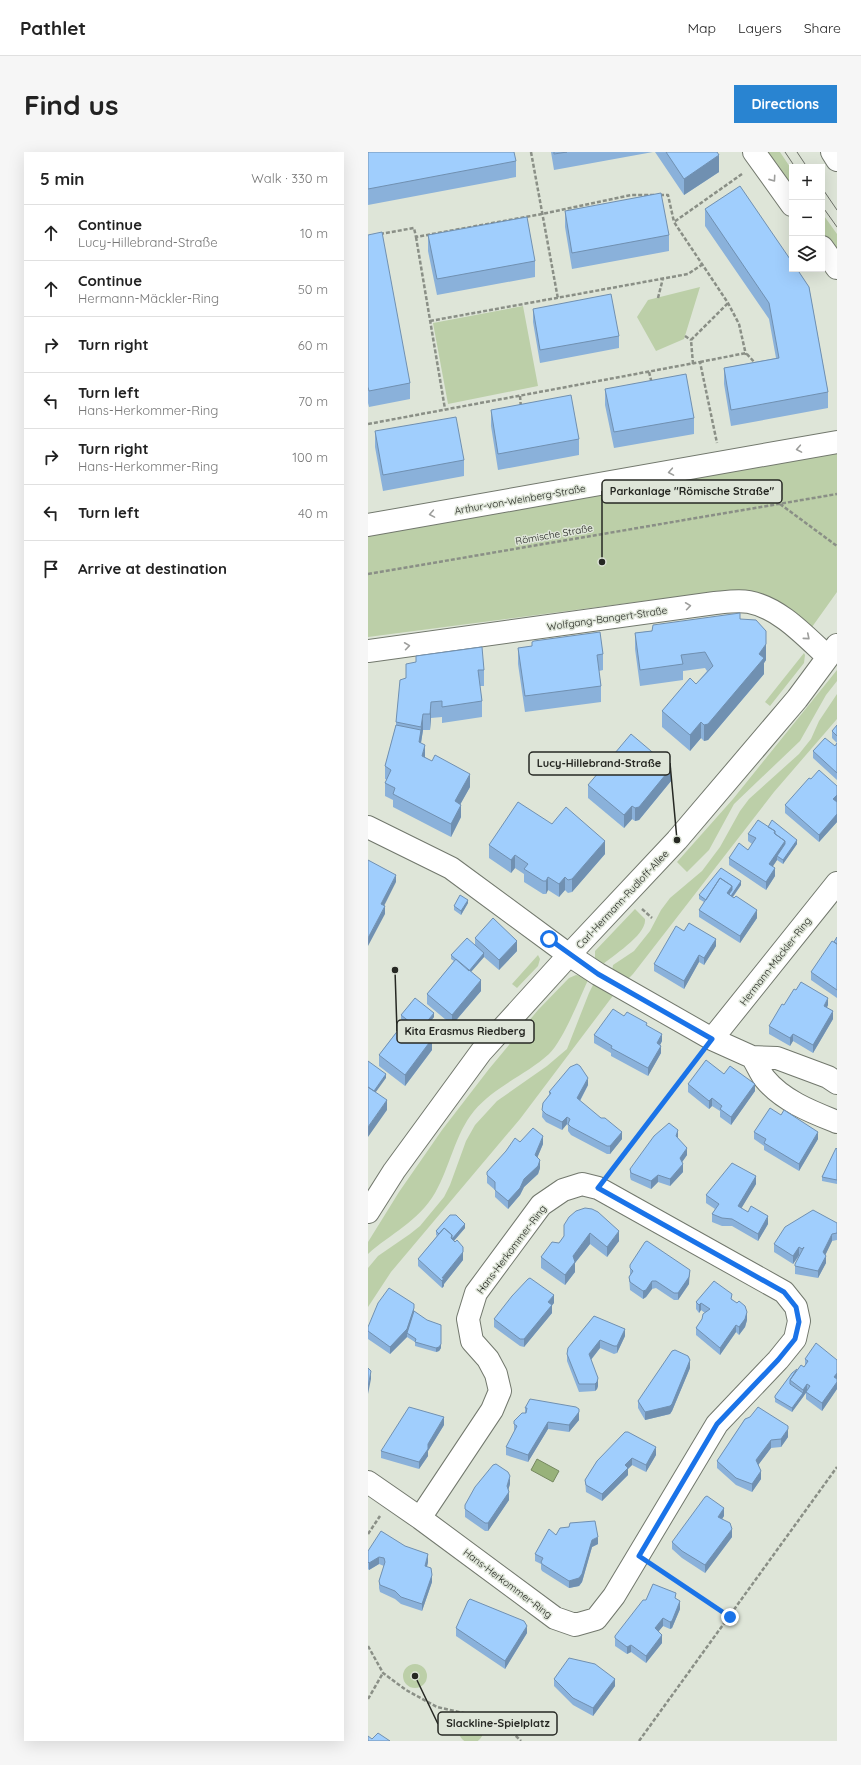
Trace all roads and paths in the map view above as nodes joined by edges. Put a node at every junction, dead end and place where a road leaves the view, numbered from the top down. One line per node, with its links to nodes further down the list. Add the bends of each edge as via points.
1 (531, 152): 11 (path)
2 (754, 152): 7 (street, one-way to 7)
3 (832, 152): 4 (street)
4 (837, 160)
5 (742, 174): 12 (path)
6 (630, 195): 8 (path); 9 (path); 12 (path, via 668,195)
7 (789, 201)
8 (630, 202)
9 (588, 204): 10 (path); 11 (path)
10 (589, 210)
11 (542, 214): 14 (path); 19 (path)
12 (674, 222): 16 (path)
13 (376, 235): 14 (path, via 414,228)
14 (416, 237): 22 (path)
15 (825, 251): 17 (street)
16 (703, 264): 18 (path, via 688,274); 21 (path)
17 (837, 268)
18 (663, 278): 19 (path); 20 (path)
19 (558, 298): 22 (path)
20 (658, 298)
21 (728, 303): 24 (path); 25 (path, via 739,324)
22 (430, 321): 32 (path)
23 (685, 336): 24 (path)
24 (691, 340): 27 (path)
25 (746, 355): 26 (path); 28 (path)
26 (700, 362): 27 (path); 36 (path)
27 (693, 364): 29 (path)
28 (757, 365)
29 (649, 372): 30 (path); 31 (path)
30 (654, 390)
31 (520, 396): 32 (path); 33 (path)
32 (445, 409): 34 (path)
33 (521, 414)
34 (368, 424)
35 (837, 442): 36 (street, Arthur-von-Weinberg-Straße, one-way to 36)
36 (722, 463): 39 (street, Arthur-von-Weinberg-Straße, one-way to 39)
37 (837, 494): 38 (path, Römische Straße)
38 (780, 504): 40 (path); 41 (path, Römische Straße)
39 (368, 525)
40 (837, 546)
41 (368, 574)
42 (368, 651): 43 (street, Wolfgang-Bangert-Straße, one-way to 43, via 715,602 748,602 772,609 808,638)
43 (833, 651): 46 (street, Carl-Hermann-Rudloff-Allee, via 797,699 682,835)
44 (368, 827): 46 (street, via 451,868)
45 (837, 883): 47 (street, Hermann-Mäckler-Ring)
46 (569, 954): 47 (street, via 598,974); 52 (street, Carl-Hermann-Rudloff-Allee, via 481,1052 394,1171)
47 (712, 1039): 48 (street); 51 (path)
48 (752, 1058): 49 (street, via 777,1058 828,1076); 50 (street, via 766,1079 786,1097 809,1111)
49 (837, 1084)
50 (837, 1122)
51 (598, 1188): 55 (street, Hans-Herkommer-Ring, via 582,1184 563,1190 541,1205 476,1293 468,1319 472,1341 488,1359 496,1374 500,1391 492,1410); 56 (street, Hans-Herkommer-Ring, via 784,1292 796,1307 799,1322 795,1339 717,1424)
52 (368, 1212)
53 (837, 1467): 57 (path)
54 (368, 1482): 55 (street, Hans-Herkommer-Ring)
55 (420, 1518): 56 (street, Hans-Herkommer-Ring, via 555,1618 575,1625 596,1619)
56 (639, 1556): 57 (path)
57 (730, 1617): 62 (path)
58 (368, 1646): 59 (path)
59 (383, 1673): 60 (path); 61 (path, via 406,1690 437,1707 468,1714 508,1728)
60 (368, 1699)
61 (521, 1741)
62 (639, 1741)

